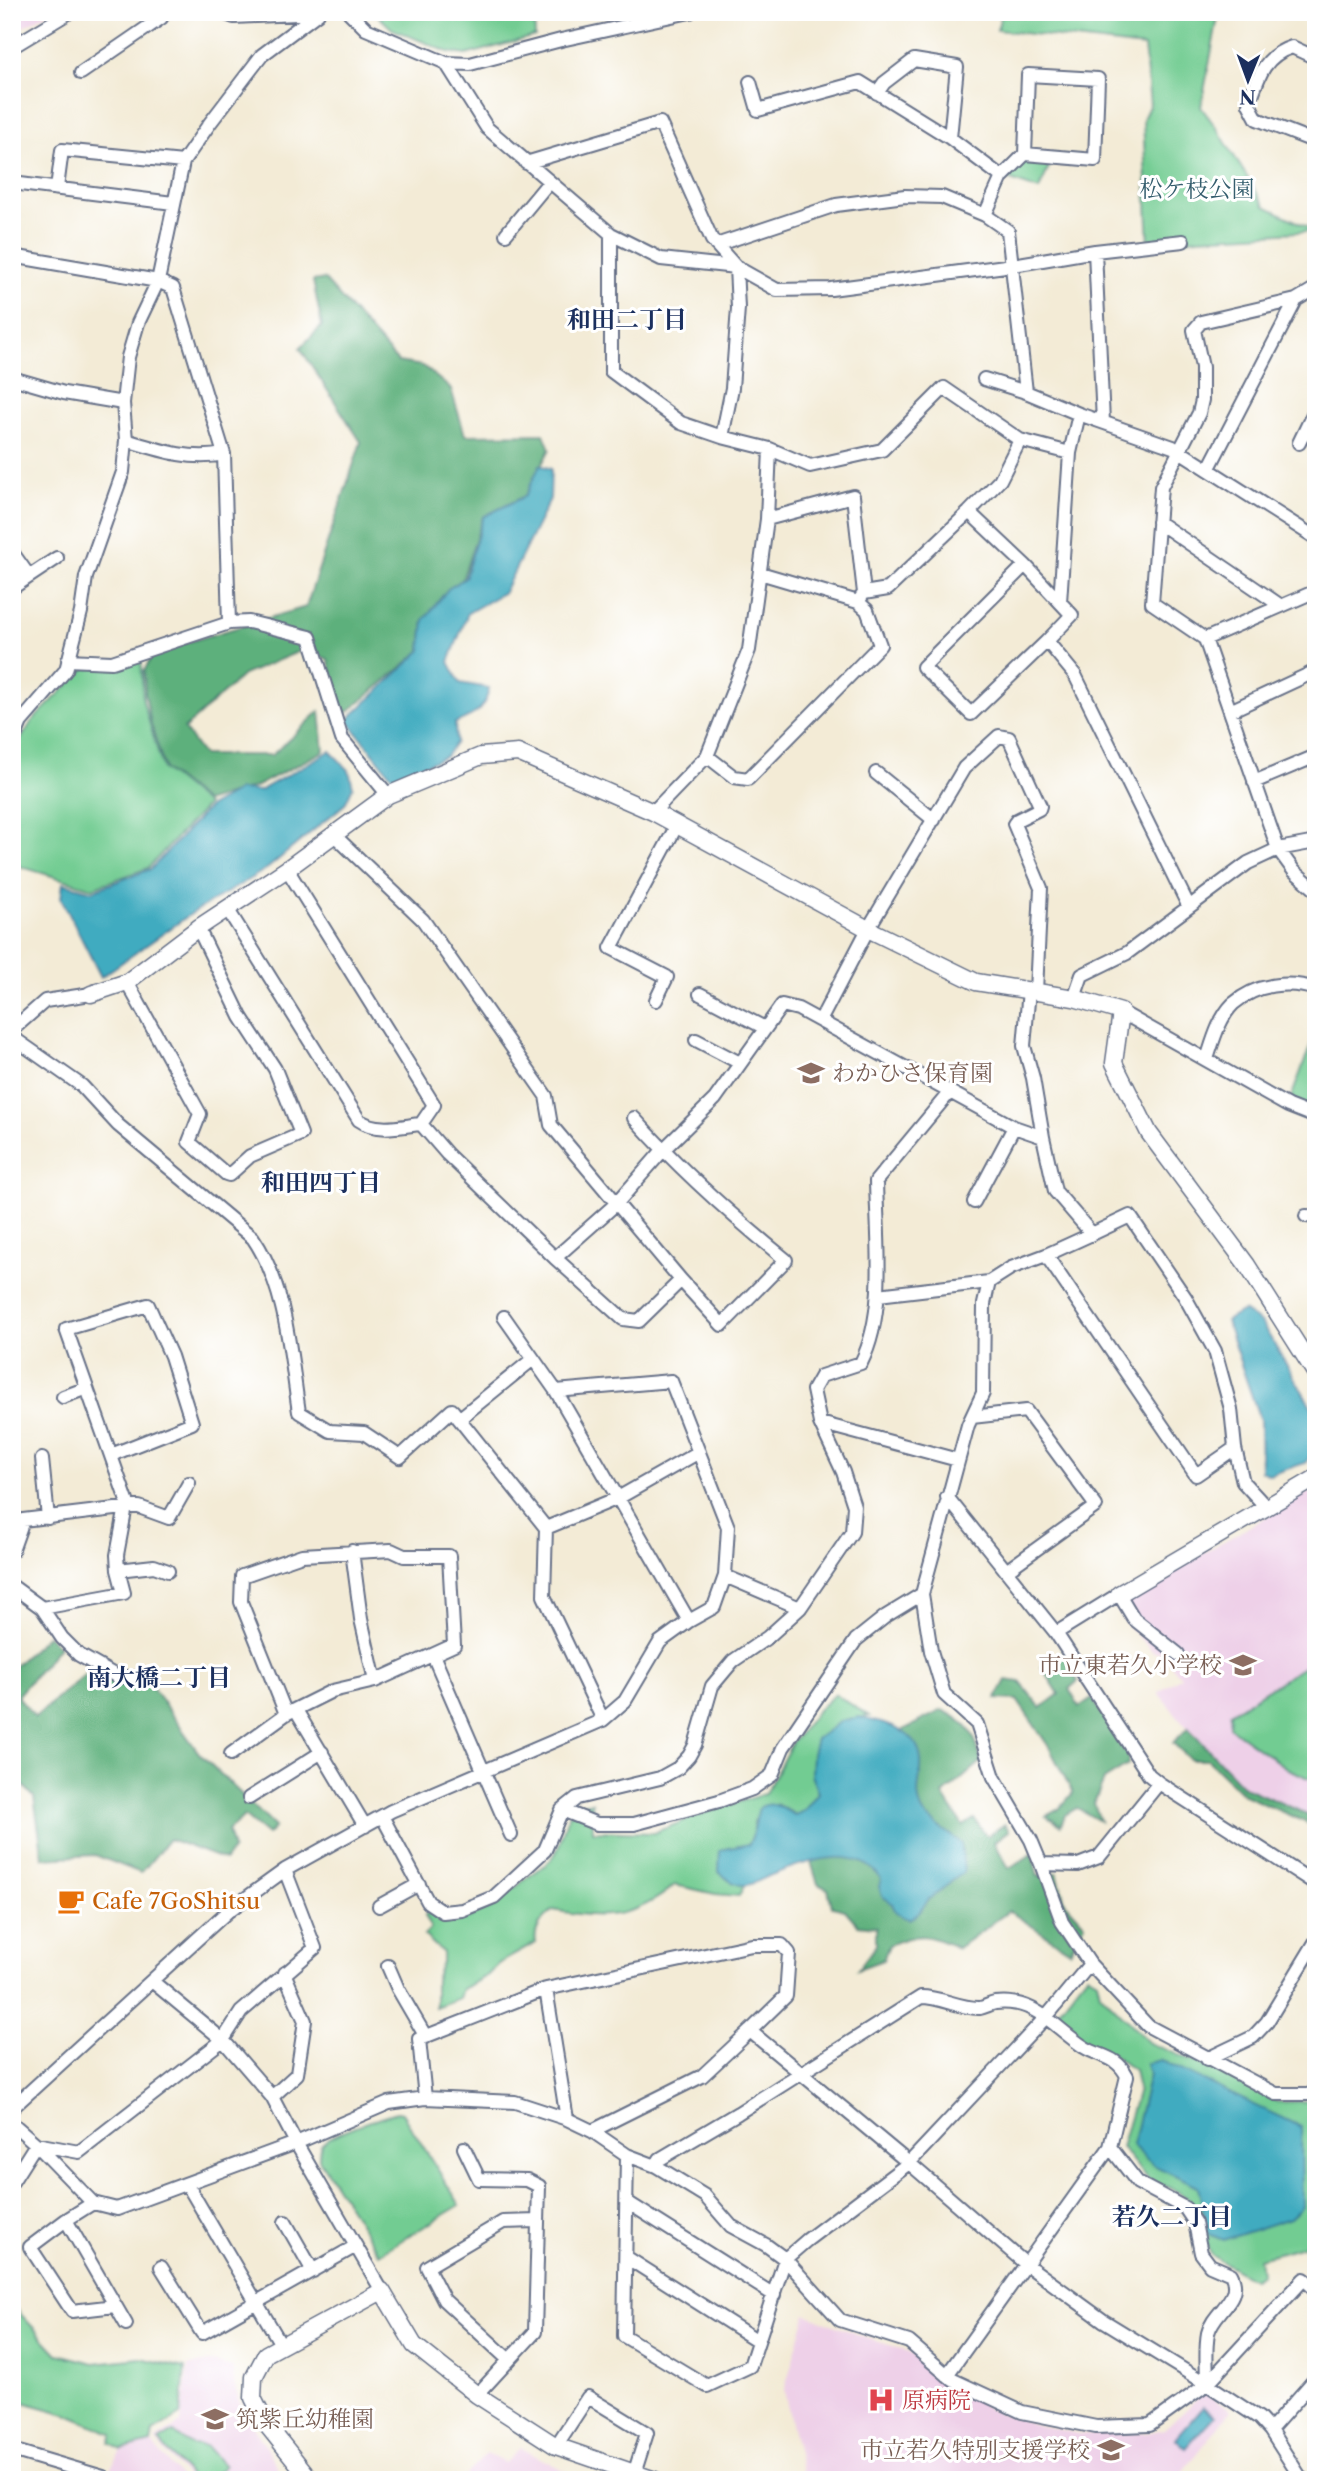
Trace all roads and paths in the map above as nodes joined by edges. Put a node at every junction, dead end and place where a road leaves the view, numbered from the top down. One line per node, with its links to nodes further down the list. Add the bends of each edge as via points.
1 (70, 12): 7 (street)
2 (165, 12): 10 (street)
3 (220, 12): 4 (street, via 234,17)
4 (318, 12): 16 (street, via 262,55)
5 (349, 12): 9 (street, via 366,29)
6 (690, 12): 9 (street, via 470,64)
7 (12, 47)
8 (1316, 58): 14 (street, via 1292,47 1277,52 1260,74 1249,104 1257,119)
9 (446, 63): 17 (street, via 487,128)
10 (82, 73)
11 (750, 82): 12 (street, via 758,110 860,82)
12 (877, 93): 13 (street); 13 (street, via 914,60 957,67)
13 (950, 138): 18 (street)
14 (1316, 142)
15 (1025, 154): 15 (street, via 1028,75 1098,79 1095,160); 18 (street)
16 (183, 162): 21 (street, via 62,149); 22 (street)
17 (526, 163): 19 (street); 27 (street, via 660,123)
18 (1002, 177): 23 (street)
19 (549, 182): 24 (street); 25 (street)
20 (12, 183): 21 (street)
21 (57, 188): 22 (street)
22 (173, 203): 32 (street)
23 (985, 215): 27 (street, via 942,197 905,196 836,205); 30 (street, via 1008,231)
24 (506, 234)
25 (611, 234): 31 (street, via 661,259); 42 (street, via 611,371 681,423)
26 (1183, 241): 28 (street)
27 (716, 245): 31 (street)
28 (1095, 251): 30 (street); 41 (street)
29 (12, 256): 32 (street)
30 (1013, 265): 31 (street, via 831,289 777,289); 37 (street)
31 (736, 267): 42 (street, via 732,388)
32 (158, 281): 38 (street, via 128,357); 49 (street, via 173,288)
33 (1316, 288): 34 (street)
34 (1296, 300): 47 (street, via 1196,326 1202,400); 50 (street)
35 (12, 379): 38 (street)
36 (984, 379): 37 (street)
37 (1026, 392): 40 (street)
38 (123, 403): 43 (street)
39 (1315, 413): 45 (street)
40 (1079, 414): 41 (street); 48 (street)
41 (1103, 422): 47 (street)
42 (722, 437): 46 (street)
43 (127, 440): 49 (street, via 172,454 205,458); 68 (street, via 123,472 86,577)
44 (1020, 440): 46 (street, via 944,388 882,450 810,466); 48 (street); 51 (street, via 1000,480)
45 (1299, 443)
46 (770, 449): 52 (street)
47 (1179, 450): 50 (street); 53 (street, via 1161,487)
48 (1070, 453): 63 (street)
49 (224, 454): 65 (street)
50 (1209, 468): 54 (street)
51 (969, 512): 57 (street); 62 (street, via 888,589)
52 (767, 519): 58 (street); 62 (street, via 853,496)
53 (1158, 522): 64 (street); 66 (street, via 1152,603)
54 (1316, 538)
55 (12, 552): 59 (street)
56 (57, 558): 59 (street)
57 (1025, 565): 63 (street); 67 (street, via 923,667 971,713)
58 (760, 573): 62 (street); 74 (street, via 749,650)
59 (29, 576): 60 (street)
60 (12, 588)
61 (1316, 591): 64 (street)
62 (861, 597): 74 (street, via 880,645 748,779 734,777)
63 (1060, 602): 67 (street, via 1072,615)
64 (1280, 606): 66 (street)
65 (229, 623): 68 (street, via 112,662); 78 (street, via 249,622 310,637 342,739)
66 (1205, 639): 71 (street)
67 (1047, 641): 87 (street, via 1075,675)
68 (68, 660): 72 (street, via 66,670)
69 (1316, 671): 71 (street)
70 (12, 708): 72 (street)
71 (1230, 711): 77 (street)
72 (21, 722): 73 (street)
73 (12, 743)
74 (707, 756): 79 (street)
75 (1316, 756): 77 (street)
76 (876, 773): 80 (street)
77 (1254, 782): 84 (street)
78 (387, 795): 79 (street, via 481,757 518,753); 82 (street)
79 (653, 812): 81 (street)
80 (934, 820): 90 (street); 93 (street, via 964,768 999,736 1009,737 1040,806 1014,824 1041,888)
81 (677, 825): 90 (street); 97 (street, via 611,948 667,978)
82 (332, 834): 85 (street); 114 (street, via 423,920 545,1096 551,1125)
83 (1316, 842): 84 (street)
84 (1278, 849): 86 (street); 87 (street, via 1248,863)
85 (287, 869): 88 (street); 109 (street, via 434,1105)
86 (1316, 890)
87 (1188, 905): 96 (street, via 1127,953 1082,975)
88 (228, 910): 89 (street); 109 (street, via 359,1120 381,1129)
89 (198, 928): 91 (street); 91 (street, via 242,1017 275,1069 301,1134 250,1156 229,1175 189,1142 200,1114)
90 (868, 929): 93 (street, via 976,982); 99 (street)
91 (127, 982): 94 (street)
92 (1316, 989): 104 (street, via 1298,984 1262,987 1233,1005 1217,1029)
93 (1032, 990): 96 (street); 111 (street, via 1024,1046)
94 (91, 994): 101 (street, via 45,1001)
95 (700, 994): 100 (street)
96 (1073, 998): 98 (street)
97 (656, 1000)
98 (1121, 1012): 104 (street); 123 (street, via 1114,1063 1149,1133 1247,1265)
99 (820, 1021): 100 (street, via 782,1005); 106 (street)
100 (765, 1028): 105 (street)
101 (12, 1031)
102 (12, 1037): 128 (street, via 82,1086 118,1125 253,1238 274,1276 299,1412 330,1431 364,1433 400,1457 452,1410)
103 (696, 1040): 105 (street)
104 (1207, 1059): 107 (street)
105 (740, 1063): 112 (street, via 715,1099)
106 (949, 1093): 110 (street); 120 (street, via 876,1181)
107 (1316, 1117)
108 (634, 1118): 112 (street)
109 (421, 1124): 117 (street)
110 (1014, 1127): 111 (street); 113 (street)
111 (1043, 1137): 115 (street, via 1055,1191)
112 (663, 1150): 114 (street); 118 (street, via 786,1260 722,1325)
113 (974, 1202)
114 (617, 1203): 117 (street); 118 (street)
115 (1092, 1234): 116 (street); 130 (street, via 1130,1216 1185,1297 1215,1351 1231,1409)
116 (1046, 1255): 119 (street); 130 (street, via 1196,1475)
117 (555, 1258): 118 (street, via 623,1320 639,1321)
118 (681, 1280)
119 (989, 1282): 120 (street); 127 (street, via 984,1304 983,1393)
120 (878, 1295): 129 (street, via 868,1350 861,1363 821,1376 813,1390)
121 (504, 1317): 122 (street)
122 (533, 1359): 125 (street); 128 (street)
123 (1316, 1374)
124 (87, 1388): 126 (street); 132 (street); 132 (street, via 65,1329 148,1305 171,1356 192,1423)
125 (556, 1391): 131 (street, via 671,1381); 138 (street)
126 (63, 1397)
127 (972, 1417): 134 (street); 147 (street, via 1026,1411 1096,1506)
128 (459, 1419): 142 (street)
129 (820, 1423): 134 (street); 153 (street, via 854,1506 852,1532)
130 (1235, 1448): 139 (street, via 1243,1482)
131 (699, 1452): 138 (street); 148 (street, via 728,1527)
132 (111, 1455): 140 (street)
133 (42, 1459): 141 (street)
134 (958, 1460): 137 (street)
135 (1316, 1478): 139 (street)
136 (189, 1483): 140 (street, via 169,1518 139,1507)
137 (947, 1497): 147 (street); 150 (street)
138 (618, 1498): 142 (street); 154 (street)
139 (1266, 1507): 151 (street)
140 (127, 1508): 141 (street); 145 (street)
141 (48, 1518): 144 (street, via 23,1520)
142 (546, 1528): 161 (street, via 544,1596)
143 (352, 1551): 157 (street, via 449,1556 454,1645); 159 (street); 160 (street, via 302,1555 243,1576 241,1602)
144 (12, 1552)
145 (118, 1570): 146 (street, via 154,1566); 152 (street, via 124,1593)
146 (168, 1571)
147 (1006, 1571): 155 (street)
148 (725, 1576): 153 (street); 154 (street, via 714,1607)
149 (12, 1586): 152 (street)
150 (922, 1594): 167 (street, via 856,1640 783,1748 772,1775 752,1789 634,1825 597,1824); 171 (street, via 944,1694 977,1724 994,1777)
151 (1119, 1594): 155 (street); 156 (street, via 1134,1619)
152 (42, 1608): 158 (street, via 79,1655 116,1676)
153 (800, 1608): 167 (street, via 733,1661 712,1686 695,1745 678,1768 660,1778 578,1798)
154 (689, 1621): 161 (street, via 660,1642 625,1701)
155 (1056, 1633): 165 (street, via 1149,1775)
156 (1178, 1654)
157 (433, 1655): 159 (street); 164 (street)
158 (137, 1678)
159 (375, 1681): 160 (street, via 332,1691)
160 (291, 1712): 162 (street); 163 (street)
161 (603, 1720): 164 (street)
162 (322, 1752): 166 (street); 169 (street)
163 (231, 1754)
164 (482, 1772): 168 (street); 170 (street)
165 (1159, 1783): 171 (street, via 1099,1857 1078,1866); 174 (street)
166 (249, 1798)
167 (562, 1810): 173 (street, via 545,1850 494,1897 443,1912 428,1902)
168 (382, 1816): 169 (street); 173 (street)
169 (365, 1826): 172 (street)
170 (511, 1835)
171 (1041, 1864): 177 (street, via 1062,1922)
172 (285, 1870): 179 (street, via 315,1948); 180 (street, via 228,1912)
173 (419, 1884): 175 (street)
174 (1316, 1884)
175 (379, 1906)
176 (1316, 1941): 186 (street, via 1268,2022 1253,2037)
177 (1090, 1964): 182 (street); 186 (street, via 1148,2026)
178 (388, 1966): 184 (street)
179 (284, 1973): 185 (street, via 241,2012); 189 (street, via 305,2021 297,2074)
180 (153, 1982): 185 (street); 191 (street)
181 (546, 1989): 183 (street, via 752,1945 782,1945 789,1953 786,1996); 184 (street); 192 (street)
182 (1047, 2016): 187 (street, via 1019,2003 981,2008 922,1997); 197 (street, via 1085,2047 1121,2063 1127,2076); 200 (street)
183 (750, 2031): 187 (street); 194 (street, via 702,2076)
184 (426, 2037): 190 (street, via 419,2039)
185 (223, 2040): 189 (street); 196 (street, via 79,2152)
186 (1207, 2059): 188 (street, via 1276,2094)
187 (801, 2073): 200 (street); 201 (street, via 660,2159)
188 (1316, 2095)
189 (272, 2097): 195 (street)
190 (425, 2098): 192 (street, via 515,2102); 195 (street, via 389,2103)
191 (12, 2108)
192 (567, 2119): 194 (street)
193 (12, 2123): 196 (street)
194 (592, 2131): 199 (street)
195 (296, 2143): 203 (street); 209 (street)
196 (36, 2144): 202 (street); 205 (street)
197 (1110, 2147): 212 (street); 226 (street, via 1138,2183 1185,2208 1195,2223 1201,2253 1210,2265 1231,2274 1236,2283 1208,2331)
198 (464, 2148): 208 (street, via 479,2179 527,2180 539,2186)
199 (627, 2155): 201 (street); 204 (street)
200 (909, 2164): 211 (street); 212 (street)
201 (656, 2166): 211 (street, via 705,2196 731,2226)
202 (12, 2182)
203 (187, 2183): 205 (street, via 117,2209); 218 (street)
204 (627, 2202): 210 (street); 217 (street)
205 (93, 2203): 206 (street)
206 (66, 2220): 219 (street); 219 (street, via 30,2247 72,2311)
207 (285, 2221): 214 (street)
208 (537, 2221): 223 (street, via 535,2332); 223 (street, via 503,2222 427,2267 444,2300)
209 (356, 2246): 214 (street); 216 (street)
210 (626, 2257): 221 (street); 221 (street, via 624,2336 707,2386 750,2366)
211 (785, 2259): 217 (street); 224 (street, via 840,2320 909,2342)
212 (1027, 2265): 224 (street); 226 (street, via 1104,2321)
213 (161, 2267): 218 (street, via 202,2333)
214 (313, 2271): 218 (street)
215 (1316, 2290): 226 (street, via 1304,2279)
216 (382, 2291): 222 (street); 227 (street, via 414,2345)
217 (774, 2295): 221 (street)
218 (257, 2303): 222 (street)
219 (115, 2306): 220 (street)
220 (126, 2324)
221 (758, 2341)
222 (282, 2346): 233 (street, via 267,2354 254,2377 253,2398 266,2424)
223 (509, 2360): 227 (street)
224 (947, 2375): 226 (street, via 1022,2412 1096,2427 1150,2425)
225 (1316, 2378): 228 (street)
226 (1207, 2384): 228 (street)
227 (477, 2395): 229 (street)
228 (1270, 2430): 235 (street)
229 (555, 2446): 231 (street); 231 (street, via 588,2397 647,2433)
230 (12, 2449): 232 (street)
231 (634, 2474): 234 (street)
232 (103, 2477)
233 (311, 2480)
234 (655, 2480)
235 (1302, 2480)

